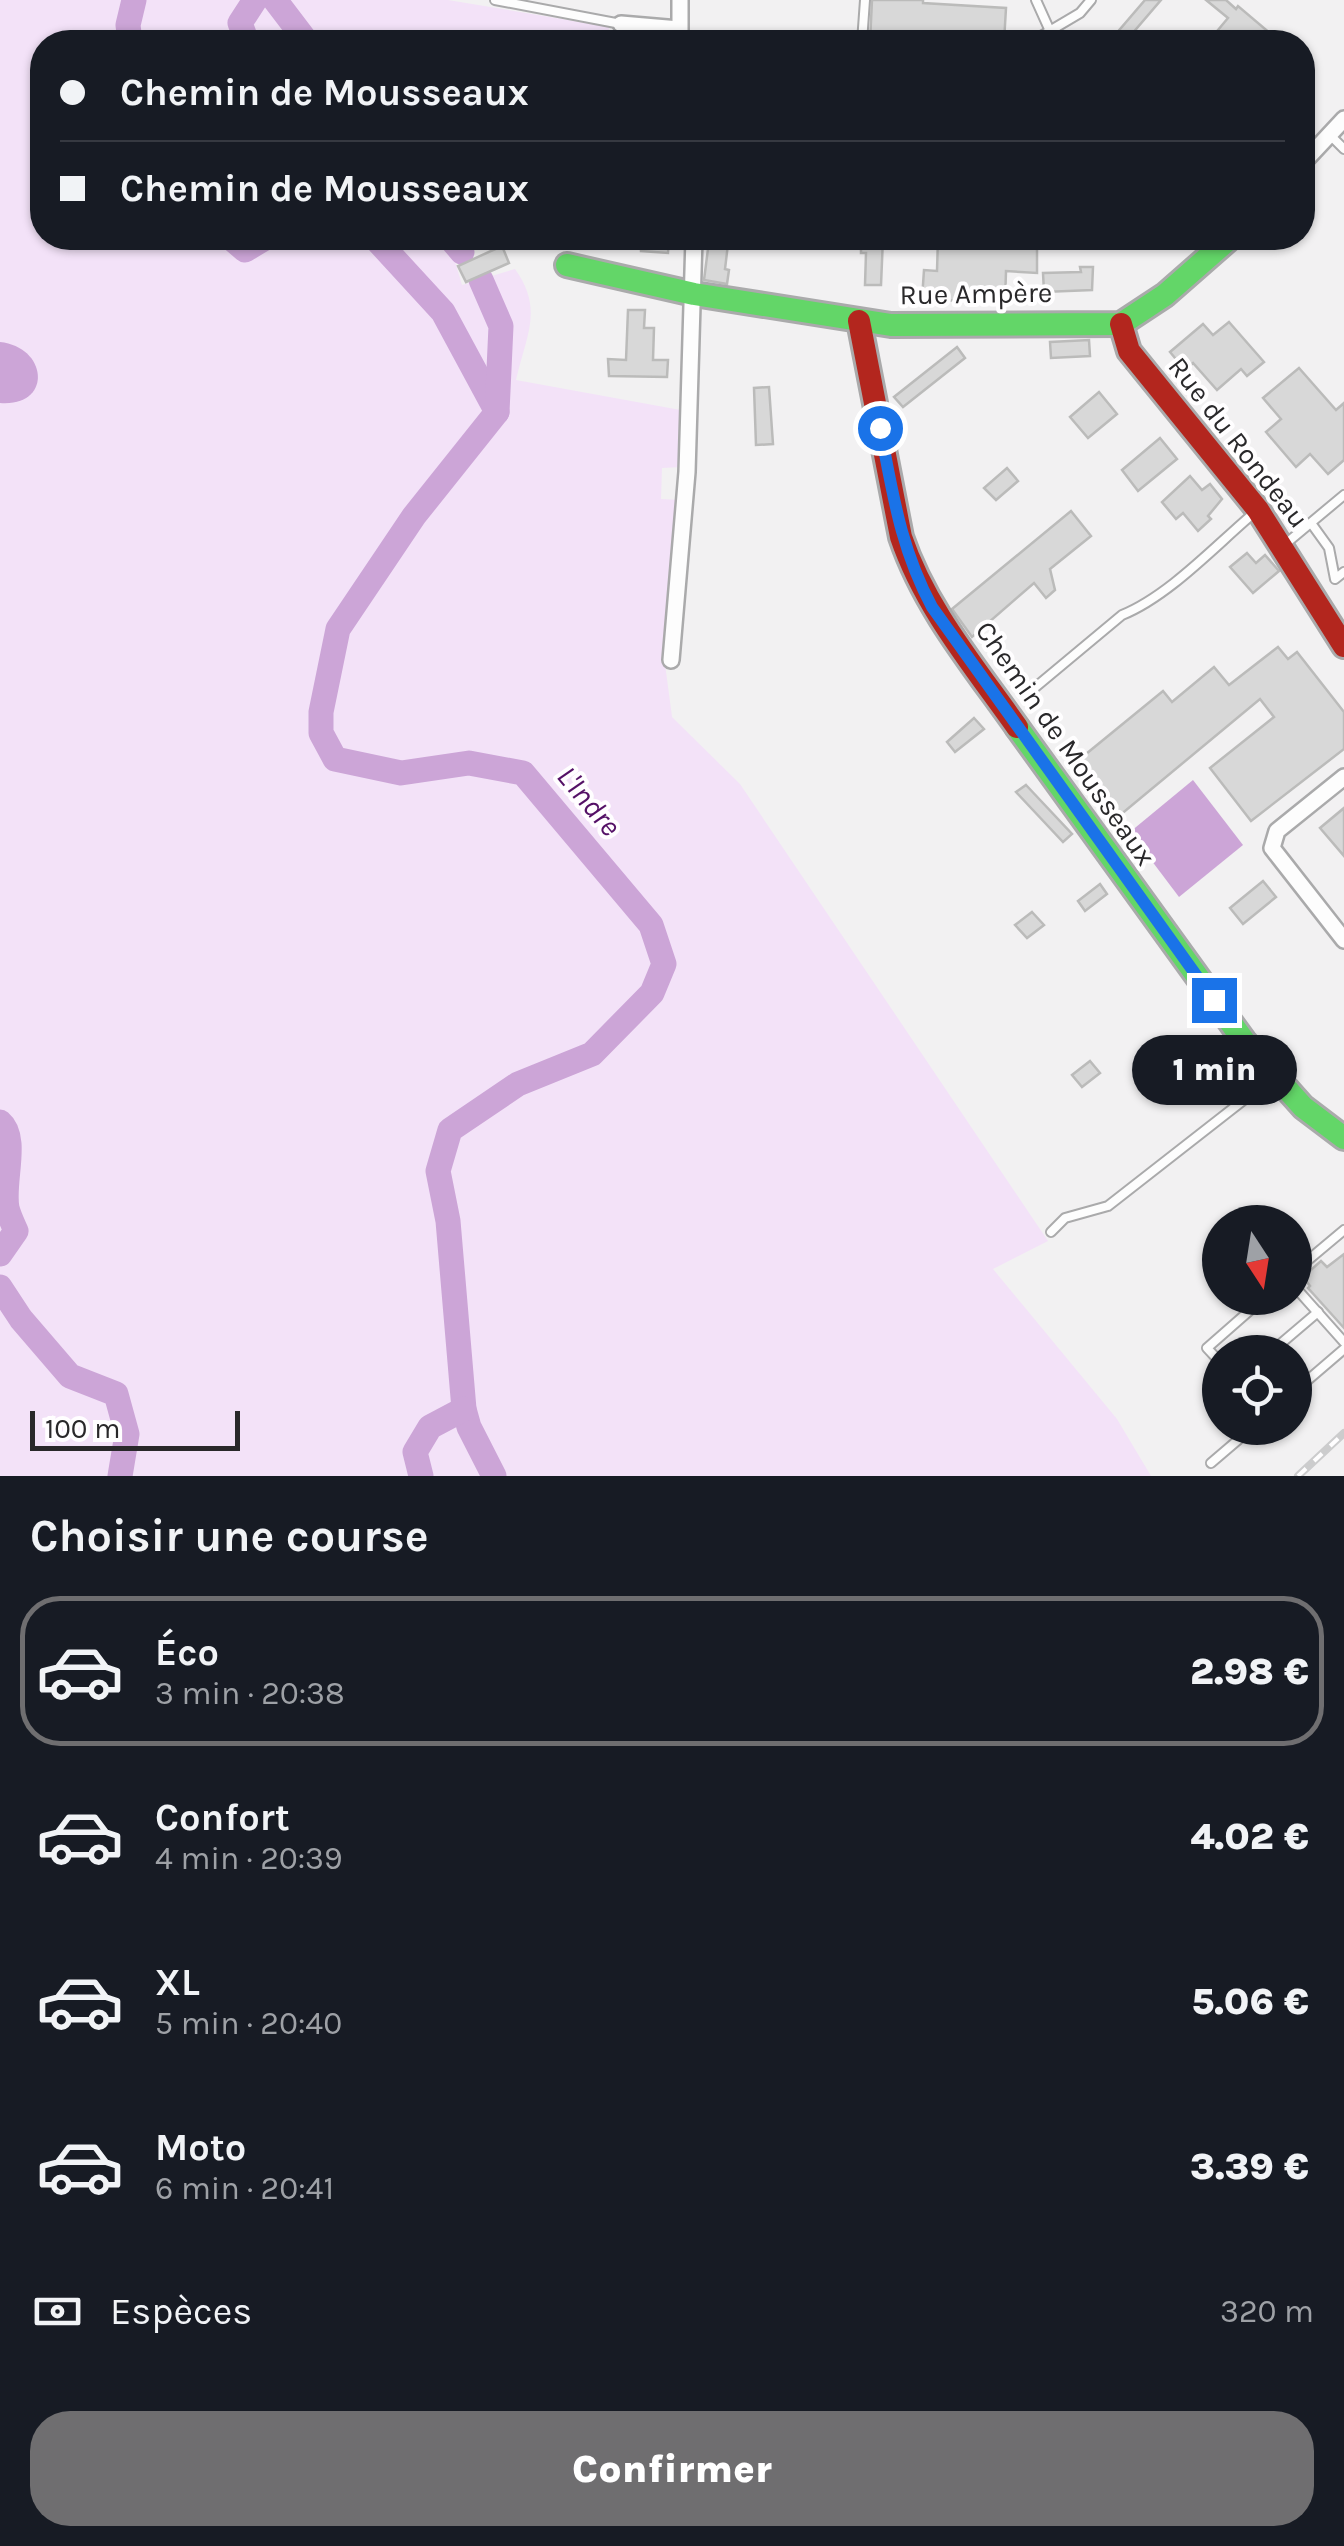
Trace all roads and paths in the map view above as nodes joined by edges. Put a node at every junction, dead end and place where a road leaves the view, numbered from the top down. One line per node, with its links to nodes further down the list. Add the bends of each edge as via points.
1 (494, 0): 7 (lane)
2 (555, 0): 7 (lane)
3 (680, 0): 10 (street)
4 (865, 0): 11 (lane)
5 (1036, 0): 12 (lane)
6 (1091, 0): 13 (lane)
7 (552, 11): 8 (lane)
8 (622, 24): 9 (street)
9 (651, 30)
10 (680, 30)
11 (863, 30)
12 (1050, 30)
13 (1052, 30)
14 (1344, 118): 15 (street)
15 (1330, 135): 16 (lane); 17 (street)
16 (1344, 149)
17 (1315, 151)
18 (694, 250): 21 (street)
19 (1218, 250): 23 (street, via 1153,307)
20 (567, 265): 21 (street, Rue Ampère)
21 (694, 294): 22 (street, Rue Ampère); 30 (street, via 688,472)
22 (859, 321): 23 (street, Rue Ampère); 34 (street, Chemin de Mousseaux, via 901,536 932,607 1174,946)
23 (1122, 324): 25 (street, Rue du Rondeau, via 1129,351)
24 (1344, 495): 26 (lane)
25 (1258, 510): 27 (street, Rue du Rondeau); 31 (lane)
26 (1311, 523): 27 (lane); 28 (lane, via 1329,548 1335,579)
27 (1283, 546): 29 (street, Rue du Rondeau)
28 (1344, 572)
29 (1344, 646)
30 (671, 660)
31 (1032, 690)
32 (1344, 777): 33 (street, via 1277,831 1272,848)
33 (1344, 940)
34 (1276, 1075): 35 (street, Chemin de Mousseaux); 37 (lane, via 1108,1206 1065,1218)
35 (1344, 1138)
36 (1344, 1230): 38 (lane)
37 (1051, 1232)
38 (1312, 1256)
39 (1312, 1305): 40 (lane)
40 (1318, 1312): 43 (lane); 44 (lane)
41 (1245, 1315): 42 (lane)
42 (1222, 1335)
43 (1291, 1335)
44 (1344, 1345): 45 (lane)
45 (1312, 1375)
46 (1233, 1445): 47 (lane)
47 (1211, 1464)

